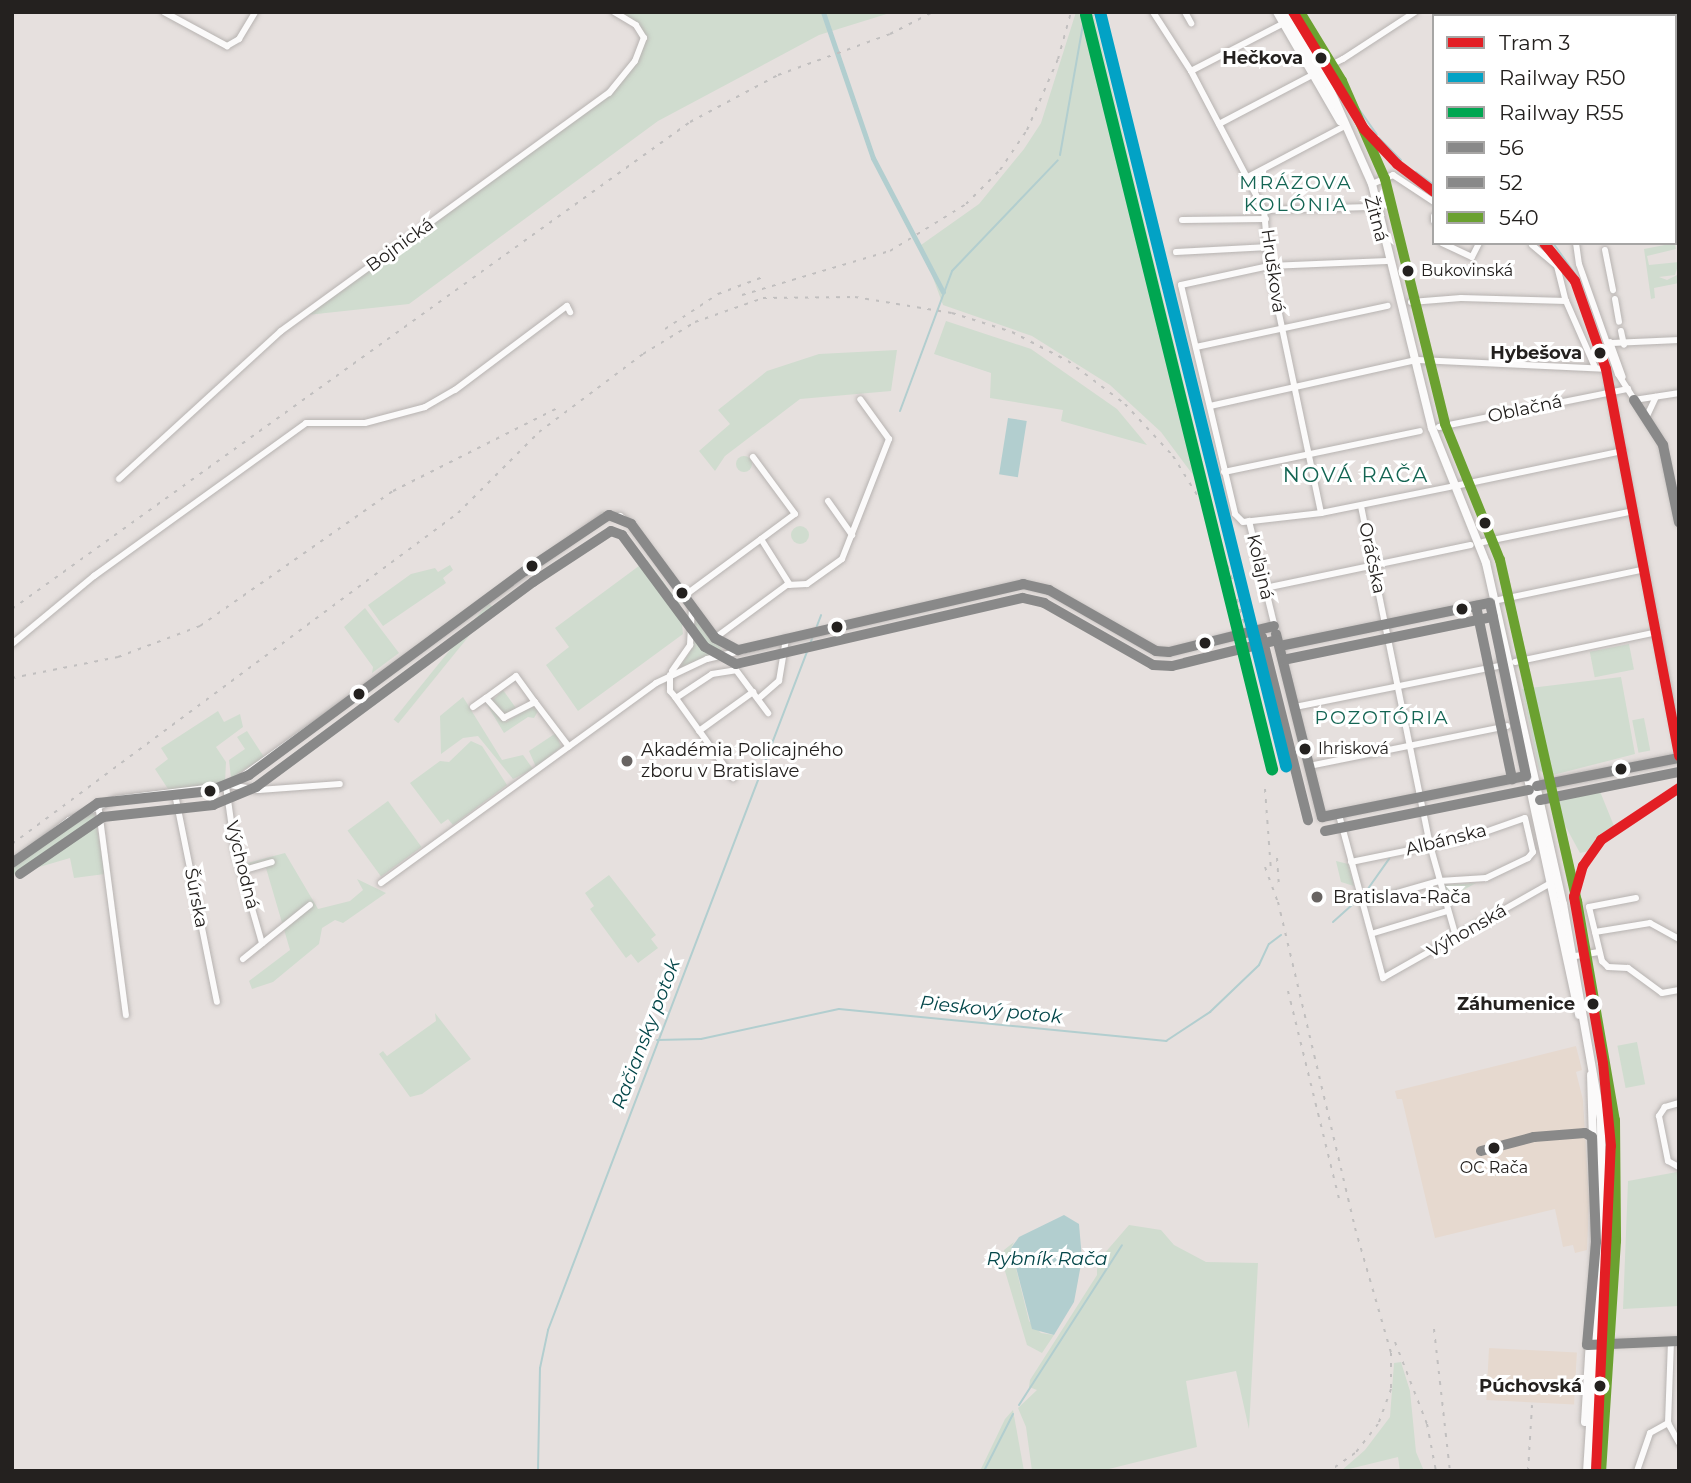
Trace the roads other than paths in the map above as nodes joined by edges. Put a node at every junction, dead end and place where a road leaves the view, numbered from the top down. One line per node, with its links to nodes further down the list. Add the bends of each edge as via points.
1 (164, 12): 2 (street, via 228,46 239,39)
2 (255, 12)
3 (614, 12): 66 (street, Bojnická, via 639,28 644,41 635,61 609,93 281,331)
4 (1153, 12): 11 (street, Hrušková)
5 (1185, 12): 9 (street)
6 (1277, 12): 10 (main road)
7 (1283, 12): 12 (main road)
8 (1415, 12): 12 (street)
9 (1191, 23)
10 (1284, 23): 11 (street); 12 (main road)
11 (1191, 71): 13 (street, Hrušková)
12 (1317, 73): 13 (street); 14 (main road, Žitná); 16 (main road, Žitná)
13 (1219, 124): 15 (street, Hrušková)
14 (1343, 127): 15 (street); 29 (main road, Žitná, via 1364,178)
15 (1248, 177): 19 (street, Hrušková)
16 (1372, 184): 17 (street, via 1393,175); 46 (main road, Žitná)
17 (1432, 201)
18 (1369, 207): 19 (street)
19 (1264, 210): 20 (street, Hrušková)
20 (1266, 219): 21 (street); 26 (street, Hrušková)
21 (1182, 220)
22 (1446, 245): 23 (street, via 1472,257)
23 (1478, 245)
24 (1532, 245): 33 (street, via 1557,265)
25 (1577, 245): 40 (street)
26 (1269, 247): 28 (street); 30 (street, Hrušková)
27 (1605, 250): 31 (street)
28 (1176, 252)
29 (1387, 261): 30 (street); 46 (main road, Žitná)
30 (1269, 266): 38 (street, Hrušková); 44 (street, Koľajná, via 1181,285)
31 (1613, 290)
32 (1615, 299): 37 (street)
33 (1566, 301): 34 (street, via 1461,298); 47 (street)
34 (1411, 302)
35 (1388, 306): 38 (street)
36 (570, 312): 90 (street, via 566,306 455,390 425,407 365,423 306,424 94,576)
37 (1619, 321)
38 (1282, 328): 44 (street); 49 (street, Hrušková)
39 (1621, 331): 43 (street)
40 (1605, 335): 42 (street); 48 (street)
41 (1679, 340): 43 (street)
42 (1612, 343): 43 (street); 45 (street)
43 (1624, 345): 45 (street)
44 (1196, 346): 56 (street, Koľajná)
45 (1618, 358): 48 (street)
46 (1414, 361): 47 (street); 49 (street); 67 (main road, Žitná, via 1431,440)
47 (1595, 367): 51 (street, via 1607,370)
48 (1624, 380): 50 (street)
49 (1294, 387): 56 (street); 63 (street, Hrušková)
50 (1628, 389): 51 (street, Oblačná); 55 (street)
51 (1612, 391): 58 (street, Oblačná); 62 (street)
52 (1679, 393): 53 (street)
53 (1656, 397): 55 (street); 57 (street)
54 (860, 399): 61 (street)
55 (1634, 400): 57 (street)
56 (1210, 406): 65 (street, Koľajná)
57 (1647, 417): 73 (street, via 1663,445)
58 (1439, 427)
59 (893, 430): 61 (street)
60 (1420, 431): 63 (street)
61 (889, 439): 74 (street)
62 (1623, 451): 67 (street); 70 (street)
63 (1310, 454): 65 (street); 71 (street, Hrušková)
64 (753, 457): 75 (street, via 795,514)
65 (1224, 472): 72 (street, Koľajná, via 1237,517)
66 (119, 479)
67 (1452, 486): 69 (street); 83 (main road, Žitná)
68 (828, 501): 74 (street)
69 (1361, 506): 71 (street); 78 (street, Oráčska)
70 (1634, 511): 76 (street); 79 (street)
71 (1321, 513): 72 (street)
72 (1249, 521): 81 (street, Koľajná)
73 (1679, 523)
74 (852, 536): 80 (street, via 842,559 807,584)
75 (761, 539): 80 (street); 82 (street)
76 (1483, 542)
77 (1471, 545): 78 (street)
78 (1373, 566): 81 (street); 85 (street, Oráčska)
79 (1645, 569): 83 (street); 87 (street)
80 (790, 585): 88 (street)
81 (1265, 588): 86 (street, Koľajná)
82 (684, 596): 84 (street); 115 (street, via 636,529 620,516 600,518)
83 (1493, 602): 85 (street); 112 (main road, Žitná); 116 (main road, Žitná)
84 (692, 606): 88 (street); 95 (street, via 690,645)
85 (1386, 625): 91 (street); 96 (street, Oráčska)
86 (1274, 626): 89 (street, via 1156,651 1049,590 1029,584); 91 (street, Koľajná)
87 (1657, 632): 93 (street); 109 (street)
88 (715, 638): 92 (street)
89 (786, 639): 92 (street); 100 (street, via 779,681)
90 (12, 644)
91 (1280, 646): 103 (street, Koľajná)
92 (737, 650): 95 (street)
93 (1515, 662)
94 (1498, 666): 96 (street)
95 (669, 675): 98 (street); 108 (street)
96 (1398, 686): 103 (street); 107 (street, Oráčska)
97 (753, 692): 98 (street, via 734,670 712,674); 100 (street); 106 (street)
98 (675, 697): 106 (street)
99 (486, 698): 101 (street, via 504,718 512,718); 101 (street, via 516,676); 102 (street)
100 (758, 699): 104 (street)
101 (535, 702): 108 (street)
102 (473, 707)
103 (1295, 707): 111 (street, Koľajná)
104 (768, 713)
105 (1507, 726): 107 (street)
106 (699, 731): 113 (street)
107 (1410, 746): 111 (street); 119 (street, Oráčska)
108 (569, 747): 129 (street)
109 (1679, 749)
110 (1679, 758): 116 (main road)
111 (1309, 766): 121 (street, Koľajná, via 1322,817)
112 (1527, 776): 116 (main road); 118 (main road); 119 (street)
113 (733, 778)
114 (340, 784): 115 (street, via 259,790)
115 (228, 786): 117 (street); 126 (street, Východná)
116 (1537, 786): 118 (main road); 128 (main road)
117 (175, 794): 120 (street); 143 (street, Šúrska)
118 (1531, 797): 128 (main road)
119 (1421, 798): 121 (street); 122 (street, Oráčska)
120 (98, 803): 125 (street); 144 (street)
121 (1339, 815): 124 (street)
122 (1430, 845): 124 (street, Albánska); 127 (street, Oráčska); 127 (street, Albánska, via 1525,818 1533,852 1486,878)
123 (272, 862): 126 (street)
124 (1350, 862): 131 (street, via 1358,893)
125 (12, 863)
126 (241, 871): 138 (street, Východná)
127 (1438, 881): 131 (street); 133 (street, Oráčska)
128 (1554, 881): 136 (street, Výhonská); 140 (main road)
129 (382, 883)
130 (1636, 898): 134 (street, via 1589,907)
131 (1366, 902): 135 (street)
132 (310, 905): 138 (street)
133 (1447, 911): 135 (street); 136 (street, Oráčska)
134 (1595, 932): 137 (street, via 1653,923); 139 (street)
135 (1374, 933): 136 (street, Výhonská, via 1384,978)
136 (1456, 937)
137 (1679, 939)
138 (262, 943): 141 (street)
139 (1599, 952): 140 (street); 142 (street, via 1608,967 1628,968 1662,992)
140 (1573, 954): 148 (main road, via 1601,1120 1603,1204); 151 (main road, via 1595,1130 1596,1242)
141 (243, 959)
142 (1679, 990)
143 (217, 1002)
144 (126, 1015)
145 (1679, 1103): 146 (street, via 1665,1107 1660,1117 1668,1161)
146 (1679, 1167)
147 (1675, 1341): 148 (street); 149 (street)
148 (1595, 1344): 151 (main road)
149 (1668, 1423): 150 (street); 152 (street, via 1650,1433)
150 (1679, 1443)
151 (1585, 1471)
152 (1637, 1471)

